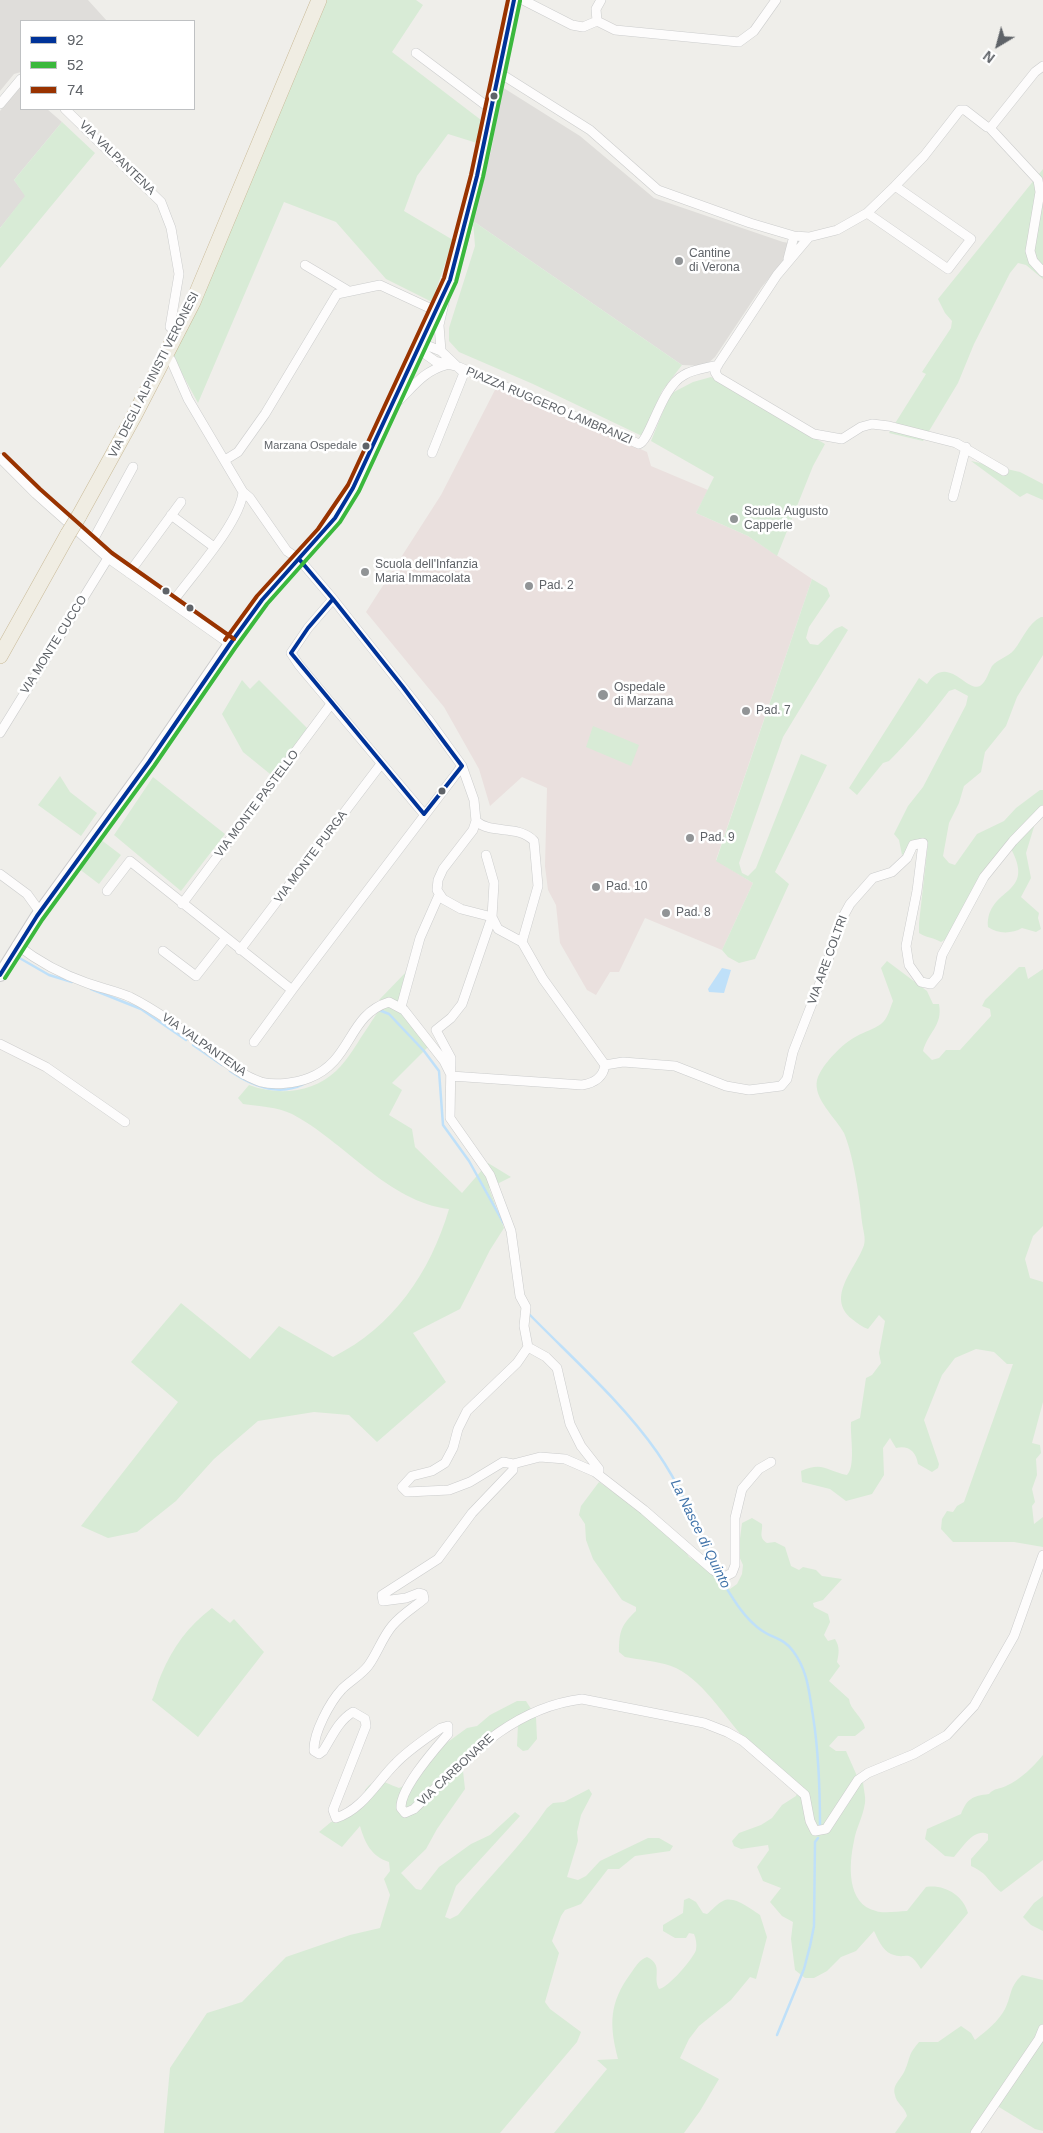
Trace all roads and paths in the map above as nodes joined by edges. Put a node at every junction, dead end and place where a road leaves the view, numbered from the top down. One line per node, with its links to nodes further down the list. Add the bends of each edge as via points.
1 (319, 0): 51 (highway, VIA DEGLI ALPINISTI VERONESI, bridge, via 193,302 134,418)
2 (514, 0): 9 (street)
3 (522, 0): 6 (street, via 572,26 583,27)
4 (601, 0): 6 (street, via 596,9)
5 (776, 0): 6 (street, via 754,31 739,42 615,30)
6 (597, 21)
7 (416, 53): 13 (street)
8 (1043, 66): 14 (street)
9 (498, 72): 13 (street); 17 (street, via 590,130 658,190)
10 (20, 80): 11 (street)
11 (0, 104)
12 (66, 110): 25 (street, VIA VALPANTENA, via 162,202 171,228 179,274)
13 (492, 110): 22 (street)
14 (989, 127): 15 (street, via 962,109); 21 (street, via 1038,180 1040,192 1030,251)
15 (895, 186): 16 (street); 16 (street, via 971,239 948,269)
16 (867, 213): 18 (street, via 837,230)
17 (794, 236): 18 (street); 20 (street)
18 (809, 237): 20 (street)
19 (305, 264): 23 (street)
20 (786, 264): 30 (street)
21 (1043, 272)
22 (450, 280): 24 (street); 27 (street, via 439,324)
23 (347, 290): 24 (street, via 380,285); 36 (street, via 338,294 238,452)
24 (436, 311): 26 (street)
25 (170, 327)
26 (420, 346): 27 (street, PIAZZA RUGGERO LAMBRANZI); 29 (street, PIAZZA RUGGERO LAMBRANZI, via 428,358); 32 (street)
27 (441, 351): 31 (street, PIAZZA RUGGERO LAMBRANZI)
28 (171, 360): 36 (street, via 188,399)
29 (446, 365): 31 (street, PIAZZA RUGGERO LAMBRANZI); 32 (street, via 420,377)
30 (718, 366): 31 (street, PIAZZA RUGGERO LAMBRANZI, via 684,374 670,387 645,439 639,444); 33 (street, via 715,372 722,382 814,434 842,439 872,424 935,436)
31 (459, 367): 34 (street, PIAZZA RUGGERO LAMBRANZI, via 464,373 461,385)
32 (390, 408): 46 (street, via 348,496 323,534)
33 (966, 447): 38 (street); 40 (street)
34 (432, 453)
35 (0, 458): 43 (street)
36 (225, 460): 39 (street)
37 (133, 467): 43 (street)
38 (1004, 471)
39 (243, 492): 44 (street, via 240,508); 46 (street, via 287,551)
40 (953, 497)
41 (181, 502): 42 (street)
42 (171, 516): 44 (street); 47 (street)
43 (92, 542): 45 (street)
44 (214, 547): 49 (street)
45 (108, 558): 47 (street); 53 (street, VIA MONTE CUCCO)
46 (299, 559): 48 (street); 50 (street, via 262,600)
47 (129, 573): 49 (street)
48 (333, 599): 52 (street, via 291,653); 55 (street)
49 (172, 602): 50 (street)
50 (230, 644): 64 (street)
51 (0, 656)
52 (331, 704): 54 (street); 63 (street, VIA MONTE PASTELLO)
53 (0, 733)
54 (381, 764): 57 (street); 69 (street, VIA MONTE PURGA)
55 (462, 766): 57 (street); 58 (street, via 474,800)
56 (1043, 810): 76 (street, VIA ARE COLTRI, via 984,877 942,955 938,976 931,984 921,982 909,965 906,946 924,843 913,845 907,858 892,872 873,878 850,904 839,924 793,1052 787,1079 781,1086 749,1090 726,1086 675,1066 623,1062)
57 (424, 814): 72 (street)
58 (476, 820): 62 (street, via 473,830 443,869 437,885); 67 (street, via 487,828 518,831 530,837 535,847 538,886)
59 (486, 855): 65 (street, via 494,883)
60 (0, 874): 64 (street, via 27,894)
61 (107, 891): 63 (street, via 130,861)
62 (439, 895): 65 (street, via 461,909); 73 (street, via 420,938)
63 (182, 904): 66 (street)
64 (40, 912): 68 (street)
65 (492, 917): 67 (street, via 498,929); 77 (street, via 462,1004 452,1018 436,1030 451,1058)
66 (225, 939): 69 (street); 70 (street, via 196,976)
67 (522, 942): 76 (street, via 543,979)
68 (17, 945): 71 (street); 73 (street, VIA VALPANTENA, via 56,971 129,997 262,1083 288,1083 326,1070 340,1056 360,1022 375,1006 389,1002)
69 (240, 950): 72 (street)
70 (162, 951)
71 (0, 976)
72 (292, 990): 74 (street)
73 (401, 1007): 77 (street, via 444,1061)
74 (254, 1042)
75 (0, 1044): 78 (street, via 46,1067)
76 (605, 1065): 77 (street, via 602,1075 592,1084 582,1085)
77 (451, 1076): 79 (street, via 450,1118 490,1175 511,1231 520,1296 526,1307 524,1326)
78 (125, 1122)
79 (528, 1347): 81 (street, via 517,1363 467,1411 445,1463 432,1471 412,1476 402,1486 407,1492 449,1490 470,1482 503,1462); 82 (street, via 557,1368 570,1424 581,1446 599,1468)
80 (771, 1462): 82 (street, via 759,1469 742,1489 735,1518 735,1565 732,1573 724,1577)
81 (513, 1464): 82 (street, via 540,1457 564,1460); 83 (street, VIA CARBONARE, via 512,1470 472,1513 438,1559 382,1595 383,1601 420,1593 424,1598 398,1619 368,1666 330,1702 314,1751 319,1754 323,1751 339,1724 353,1712 365,1719 366,1726 333,1810 336,1818 367,1798 395,1763 441,1728 448,1726 448,1734 407,1788 400,1803 405,1813 414,1809 500,1730 534,1712 561,1702 582,1699 704,1723 727,1732 743,1741 805,1795 815,1831 826,1829 858,1780 947,1735 974,1706 1014,1636)
82 (595, 1472)
83 (1043, 1555)
84 (1043, 2029): 85 (street)
85 (975, 2133)

